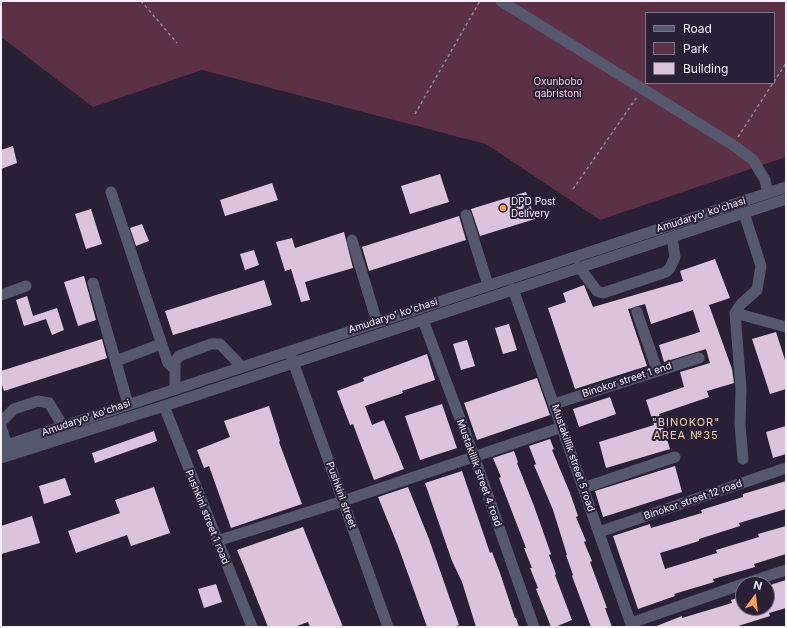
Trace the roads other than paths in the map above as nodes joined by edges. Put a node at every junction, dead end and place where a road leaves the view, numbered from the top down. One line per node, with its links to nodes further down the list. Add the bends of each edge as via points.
1 (501, 1): 4 (street, via 733,145 753,160)
2 (786, 187): 4 (street, Amudaryo' ko'chasi)
3 (111, 192): 21 (street)
4 (768, 193): 12 (street, Amudaryo' ko'chasi)
5 (786, 199): 6 (street)
6 (744, 212): 8 (street); 17 (street, via 761,266 757,290)
7 (466, 216): 12 (street)
8 (672, 237): 10 (street); 10 (street, via 675,257 666,272 602,293 597,291)
9 (352, 240): 19 (street)
10 (580, 267): 14 (street)
11 (93, 283): 24 (street)
12 (488, 285): 19 (street, Amudaryo' ko'chasi)
13 (26, 286): 15 (street)
14 (513, 289): 18 (street); 31 (street, Mustakillik street 5 road)
15 (1, 295)
16 (637, 312): 28 (street)
17 (735, 313): 20 (street); 41 (street)
18 (423, 320): 25 (street); 38 (street, Mustakillik street 4 road)
19 (377, 322): 22 (street, Amudaryo' ko'chasi)
20 (786, 327)
21 (162, 344): 24 (street); 27 (street, via 168,363)
22 (289, 351): 25 (street, Pushkinl street); 26 (street, Amudaryo' ko'chasi)
23 (699, 358): 28 (street, Binokor street 1 end)
24 (116, 361): 30 (street)
25 (294, 363): 32 (street); 44 (street, Pushkinl street)
26 (241, 366): 27 (street, via 220,344 211,344 179,356 175,362); 29 (street, Amudaryo' ko'chasi)
27 (175, 369): 29 (street)
28 (657, 370): 31 (street, Binokor street 1 end)
29 (175, 388): 30 (street, Amudaryo' ko'chasi)
30 (128, 404): 34 (street, Amudaryo' ko'chasi)
31 (554, 404): 35 (street, Mustakillik street 5 road)
32 (164, 406): 40 (street); 46 (street, Pushkinl street 1 road)
33 (1, 422): 34 (street, via 14,409 38,401 49,403)
34 (63, 426): 37 (street, Amudaryo' ko'chasi)
35 (562, 426): 38 (street); 43 (street, Mustakillik street 5 road)
36 (1, 427): 37 (street)
37 (4, 446)
38 (474, 456): 44 (street); 53 (street, Mustakillik street 4 road)
39 (675, 457): 43 (street)
40 (1, 458)
41 (743, 459)
42 (786, 468): 45 (street, Binokor street 12 road)
43 (584, 488): 45 (street, Mustakillik street 5 road)
44 (343, 501): 46 (street); 52 (street, Pushkinl street)
45 (599, 532): 50 (street, Mustakillik street 5 road)
46 (217, 541): 51 (street, Pushkinl street 1 road)
47 (786, 570): 48 (street)
48 (768, 576)
49 (735, 587): 50 (street)
50 (631, 625)
51 (252, 627)
52 (388, 627)
53 (534, 627)

